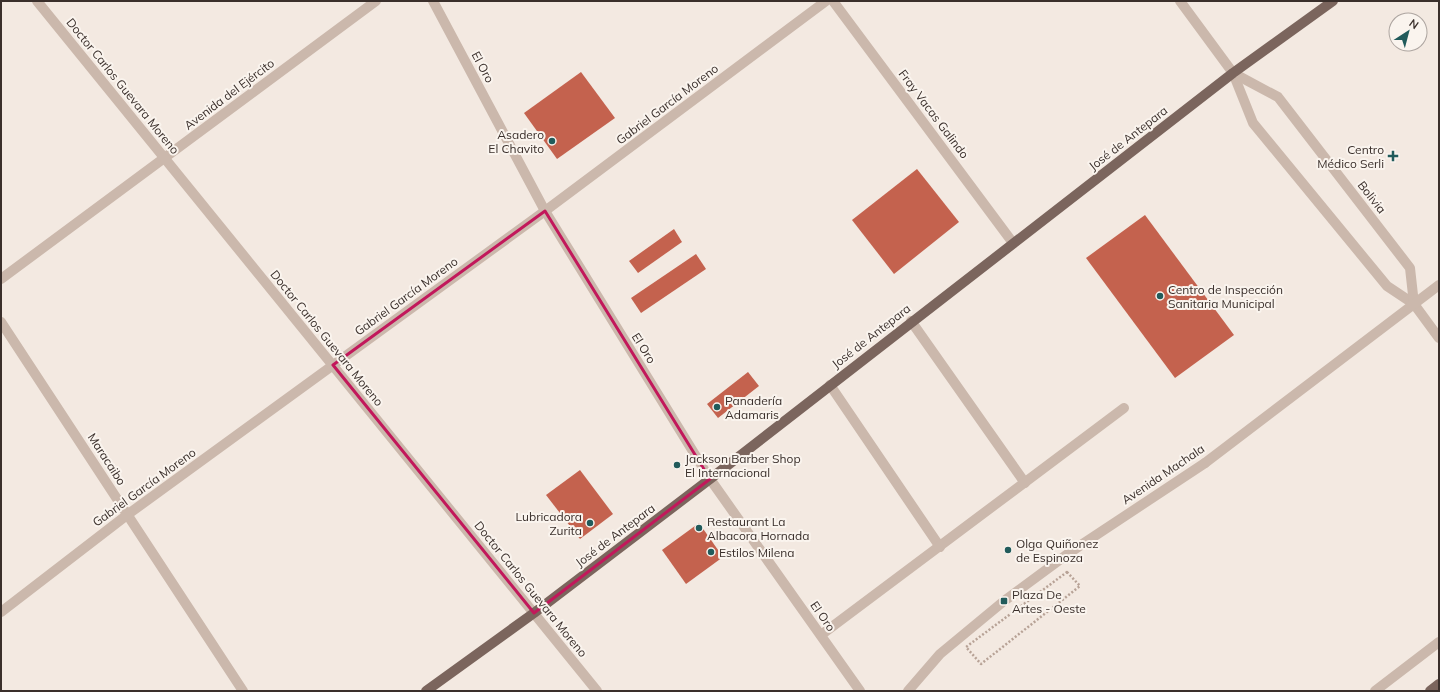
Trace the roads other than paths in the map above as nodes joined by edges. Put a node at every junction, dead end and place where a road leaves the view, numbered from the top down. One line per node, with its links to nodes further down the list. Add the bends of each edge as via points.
1 (37, 1): 9 (street, Doctor Carlos Guevara Moreno)
2 (376, 1): 9 (street, Avenida del Ejército)
3 (433, 1): 10 (street, El Oro)
4 (826, 1): 10 (street, Gabriel García Moreno)
5 (833, 1): 11 (street, Fray Vacas Galindo)
6 (1180, 1): 8 (street, Bolivia)
7 (1333, 1): 8 (main road, José de Antepara)
8 (1233, 73): 11 (main road, José de Antepara); 14 (street, Bolivia, via 1253,123 1387,286); 14 (street, Bolivia, via 1278,97 1410,268)
9 (164, 158): 12 (street, Avenida del Ejército); 18 (street, Doctor Carlos Guevara Moreno)
10 (546, 212): 18 (street, Gabriel García Moreno); 21 (street, El Oro)
11 (1013, 243): 15 (main road, José de Antepara)
12 (1, 279)
13 (1439, 285): 14 (street, Avenida Machala)
14 (1414, 304): 17 (street, Bolivia); 34 (street, Avenida Machala, via 1205,463 1070,553 1004,601 940,654)
15 (911, 321): 19 (main road, José de Antepara); 22 (street)
16 (1, 322): 23 (street, Maracaibo)
17 (1439, 338)
18 (332, 365): 23 (street, Gabriel García Moreno); 26 (street, Doctor Carlos Guevara Moreno)
19 (830, 385): 21 (main road, José de Antepara); 24 (street)
20 (1124, 408): 22 (street)
21 (710, 479): 26 (main road, José de Antepara); 27 (street, El Oro)
22 (1025, 483): 24 (street)
23 (127, 515): 25 (street, Gabriel García Moreno); 30 (street, Maracaibo)
24 (940, 546): 27 (street)
25 (1, 612)
26 (534, 613): 31 (main road, José de Antepara); 32 (street, Doctor Carlos Guevara Moreno)
27 (821, 635): 33 (street, El Oro)
28 (1439, 642): 35 (street)
29 (1439, 684): 36 (main road)
30 (243, 691)
31 (426, 691)
32 (597, 691)
33 (860, 691)
34 (908, 691)
35 (1375, 691)
36 (1430, 691)

